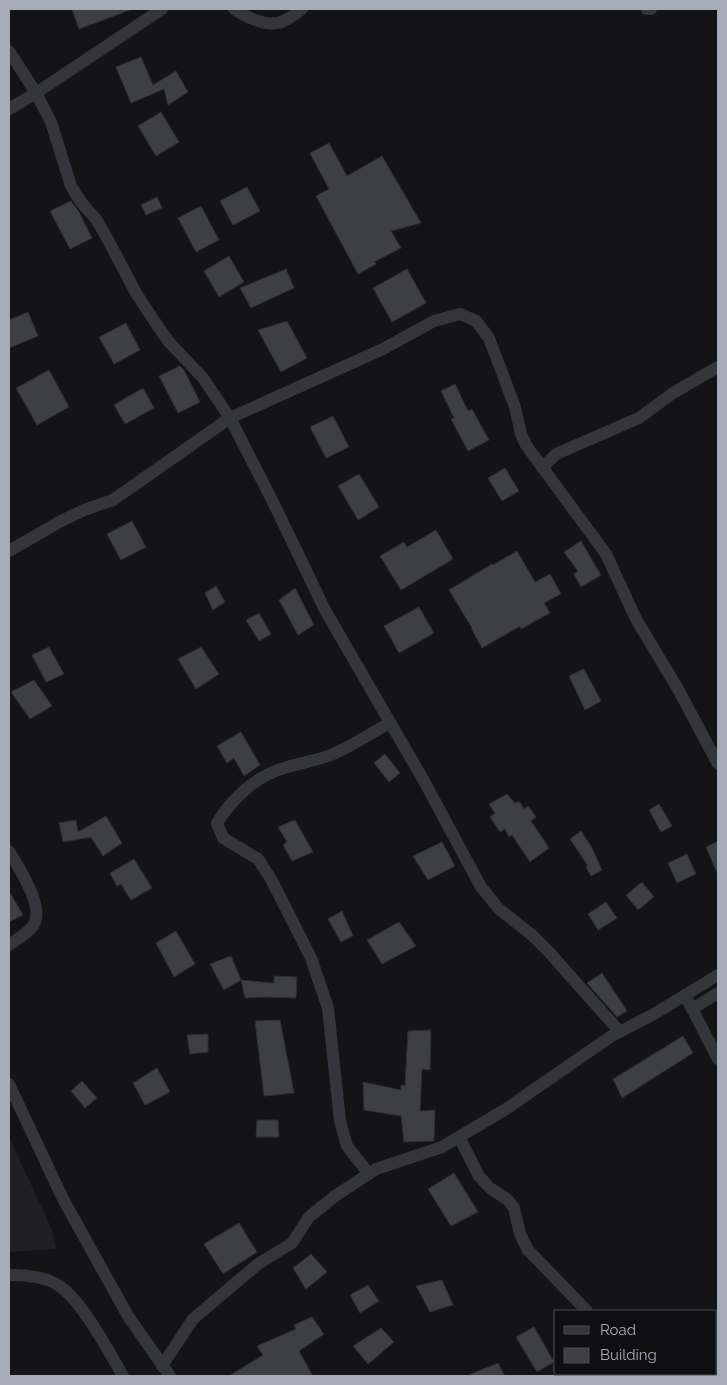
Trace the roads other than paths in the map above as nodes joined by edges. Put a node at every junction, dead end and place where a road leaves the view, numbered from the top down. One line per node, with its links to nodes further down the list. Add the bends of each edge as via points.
1 (162, 9): 7 (street)
2 (234, 9): 3 (street, via 261,21 277,23)
3 (302, 9)
4 (647, 9): 5 (street)
5 (651, 9)
6 (9, 51): 7 (street)
7 (36, 93): 8 (street); 10 (street, via 51,122 71,186 100,226 155,322 203,378)
8 (9, 109)
9 (718, 367): 11 (street, via 673,393 639,418 556,454)
10 (230, 418): 11 (street, via 383,349 434,322 460,314 476,321 489,338 516,407 521,434); 12 (street, via 113,500 61,521); 13 (street, via 325,610)
11 (542, 468): 14 (street, via 606,554 636,619)
12 (9, 551)
13 (390, 722): 21 (street, via 481,886 499,909 549,952); 25 (street, via 334,754 280,769 259,780 226,808 217,823 223,838 258,859 311,958 328,1008 340,1121 348,1146)
14 (718, 764)
15 (9, 851): 16 (street, via 33,896 36,913 33,925)
16 (9, 945)
17 (718, 975): 19 (street)
18 (718, 993): 20 (street)
19 (685, 995): 20 (street); 21 (street)
20 (692, 1009): 22 (street)
21 (620, 1032): 24 (street, via 506,1109)
22 (718, 1059)
23 (9, 1084): 28 (street, via 63,1199 128,1316)
24 (458, 1137): 25 (street, via 442,1147); 27 (street, via 479,1176 514,1208 520,1234 528,1250)
25 (369, 1174): 28 (street, via 335,1196 309,1218 292,1243 258,1264 193,1319)
26 (9, 1275): 29 (street, via 45,1279 66,1292 79,1306)
27 (586, 1310)
28 (162, 1366): 30 (street)
29 (123, 1376)
30 (170, 1376)

